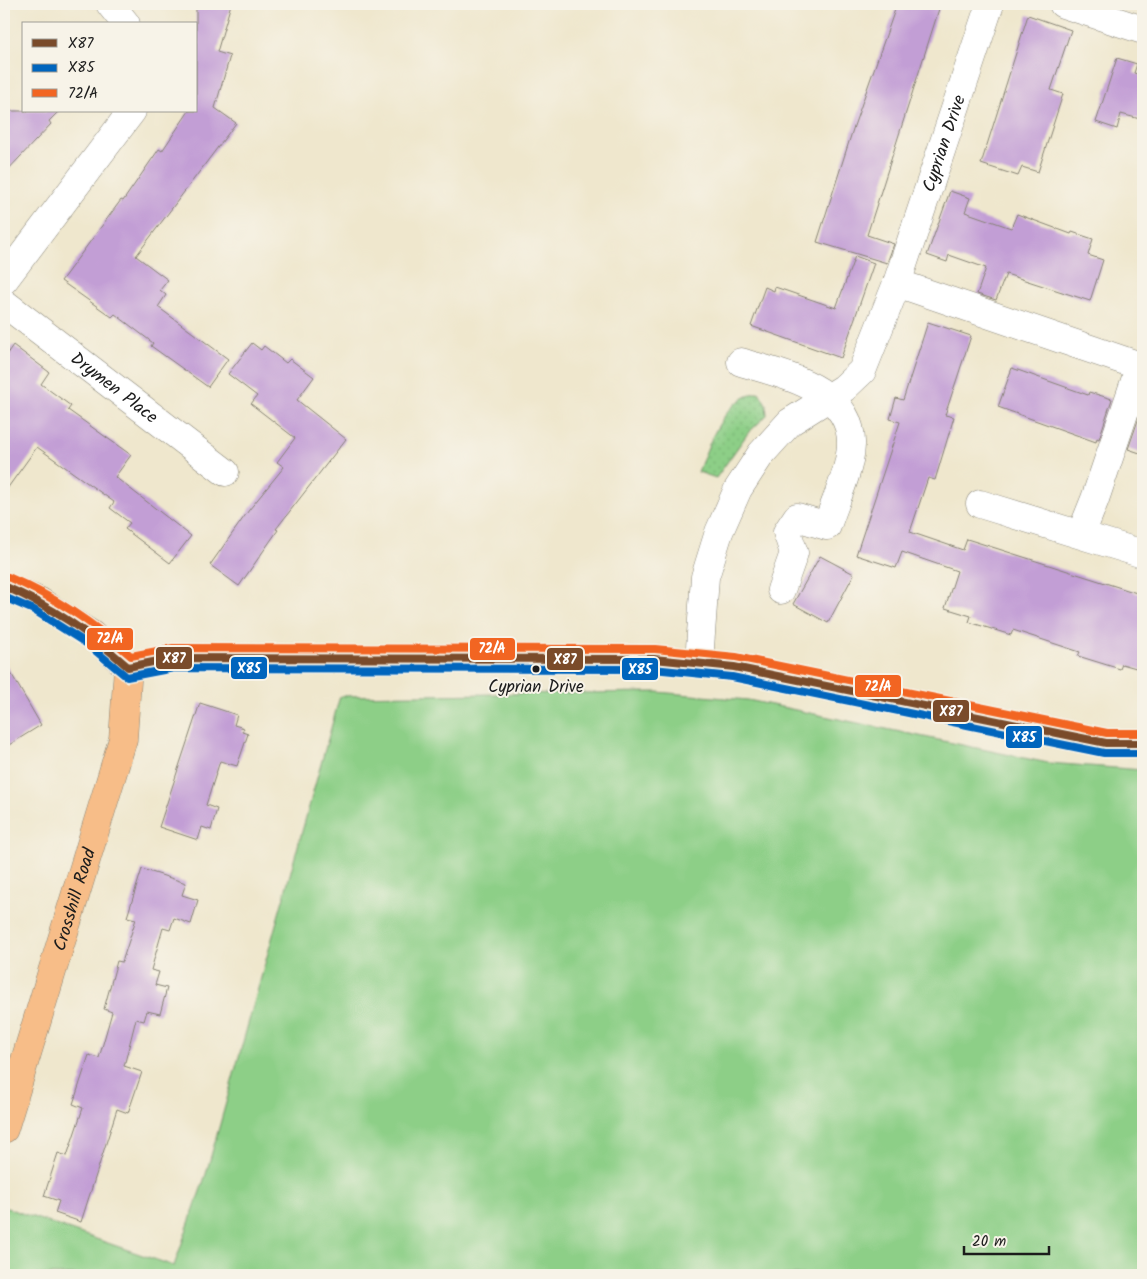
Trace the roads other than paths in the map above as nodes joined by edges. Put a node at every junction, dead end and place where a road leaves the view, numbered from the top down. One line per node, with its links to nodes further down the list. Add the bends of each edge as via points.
1 (110, 4): 4 (street)
2 (990, 4): 8 (street, Cyprian Drive)
3 (1063, 4): 5 (street)
4 (124, 22)
5 (1143, 30)
6 (131, 112): 7 (street)
7 (4, 280)
8 (897, 283): 11 (street); 12 (street, Cyprian Drive, via 862,371)
9 (4, 303): 13 (street, Drymen Place)
10 (741, 362): 12 (street, via 810,384)
11 (1142, 366): 15 (street)
12 (830, 398): 18 (street, via 851,430 851,447 827,526 797,517 787,532 794,553); 19 (street, Cyprian Drive, via 790,422 761,454 738,489 719,532 705,577)
13 (225, 472)
14 (980, 504): 15 (street)
15 (1081, 534): 16 (street)
16 (1143, 554)
17 (4, 586): 20 (main road, via 39,601 92,634)
18 (781, 590)
19 (700, 662): 20 (main road, via 644,659 173,658); 21 (main road, via 1106,743)
20 (128, 667): 22 (main road, Crosshill Road, via 123,739)
21 (1143, 743)
22 (4, 1129)

